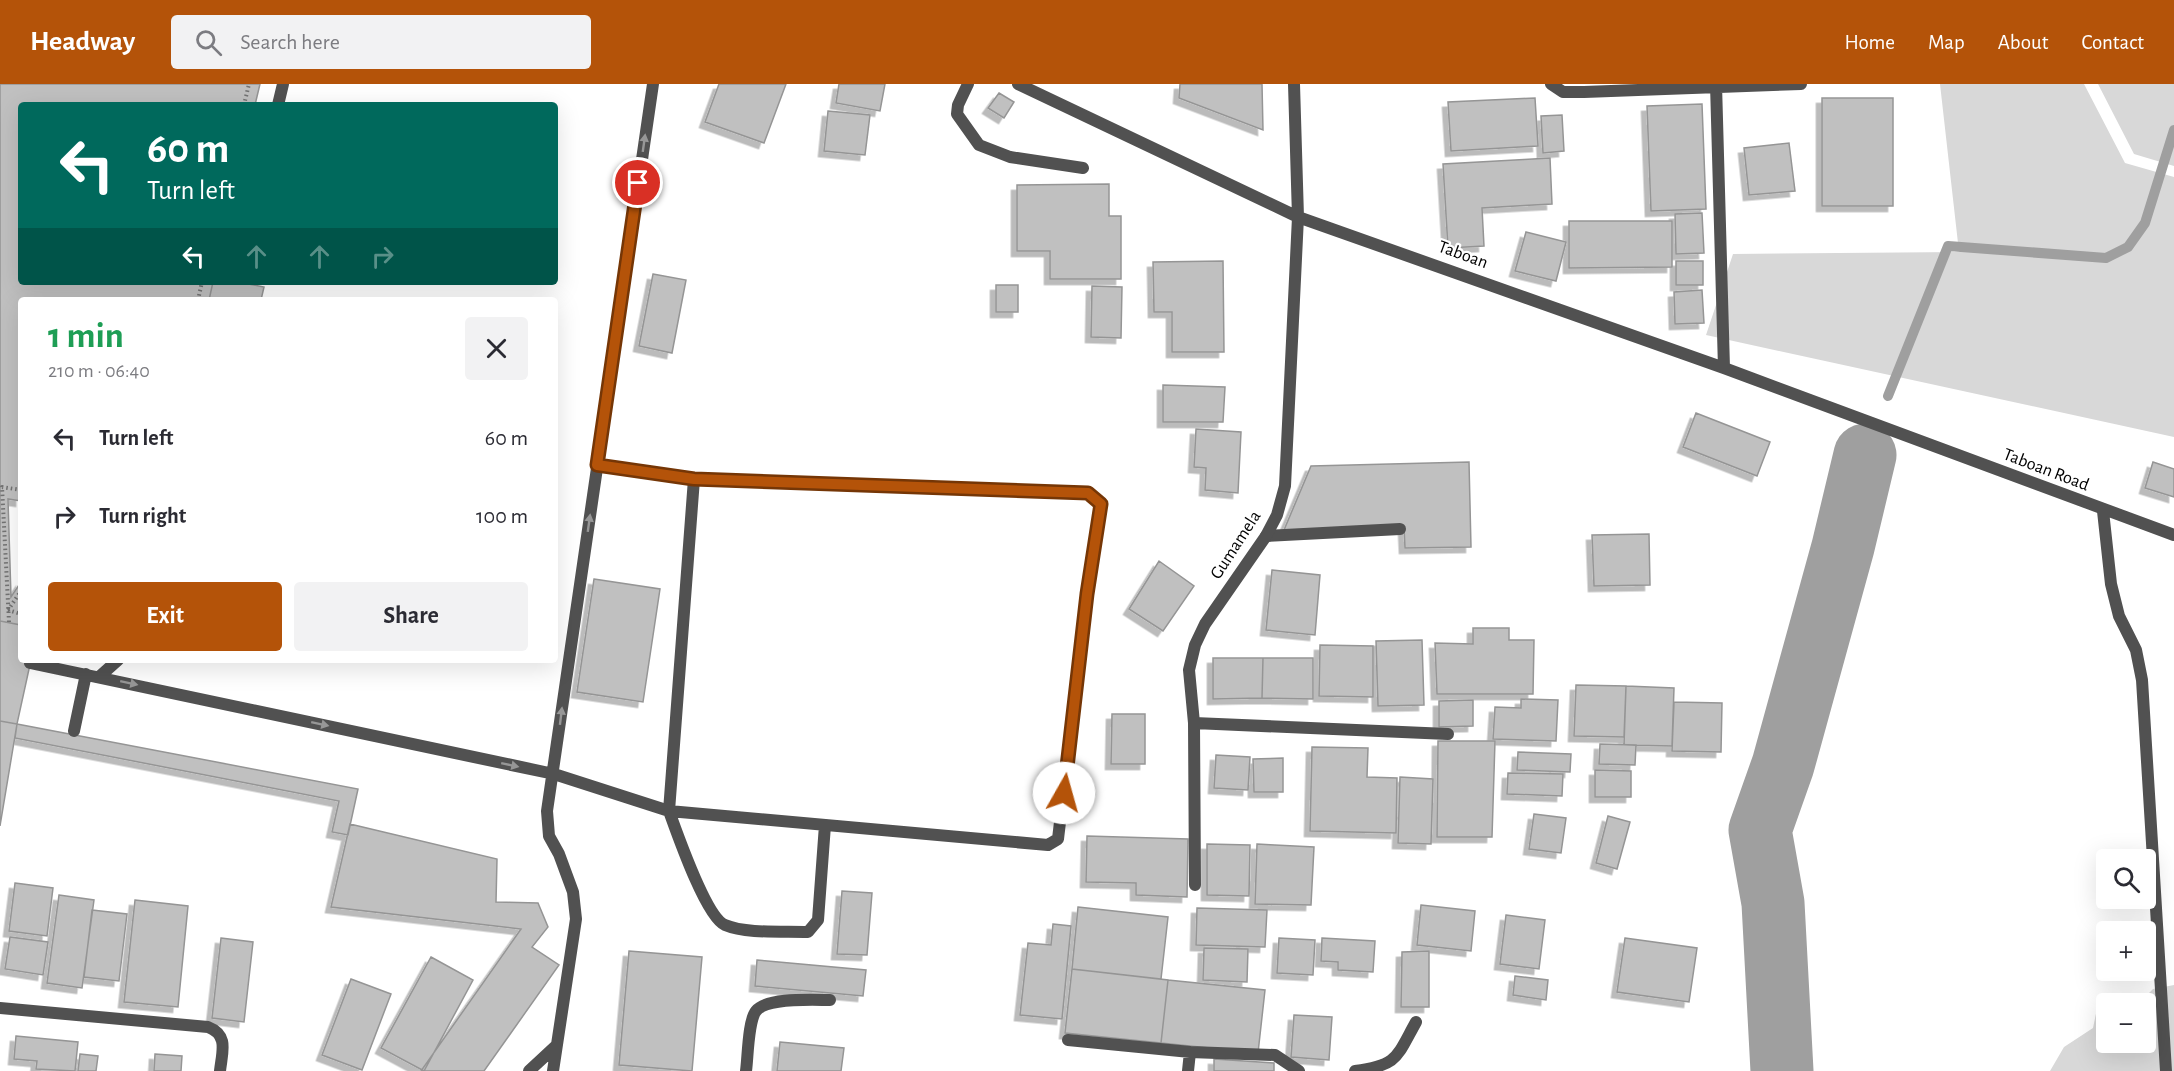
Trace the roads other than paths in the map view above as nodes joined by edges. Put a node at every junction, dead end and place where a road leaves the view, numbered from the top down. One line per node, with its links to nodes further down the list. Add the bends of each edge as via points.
1 (283, 84): 9 (street)
2 (652, 84): 14 (street, one-way to 2)
3 (968, 84): 10 (street, via 957,114 979,145 1010,157)
4 (1018, 84): 11 (street, Taboan)
5 (1294, 84): 11 (street, Gumamela)
6 (1551, 84): 8 (street, via 1563,92)
7 (1801, 84): 8 (street)
8 (1716, 86): 12 (street)
9 (279, 102)
10 (1083, 168)
11 (1298, 217): 12 (street, Taboan); 19 (street, Gumamela, via 1286,486)
12 (1724, 368): 13 (street, Taboan)
13 (1905, 436): 16 (street, Taboan Road)
14 (597, 465): 15 (street); 27 (street, one-way to 14)
15 (694, 479): 28 (street); 29 (street, via 1088,493 1101,504 1058,839 1048,845)
16 (2103, 511): 18 (street, Taboan Road); 44 (street, via 2111,584 2119,616 2136,650 2142,680)
17 (1400, 529): 19 (street)
18 (2174, 535)
19 (1266, 536): 24 (street, Gumamela, via 1205,624 1195,645 1189,670)
20 (30, 663): 22 (street)
21 (115, 663): 23 (street)
22 (86, 674): 23 (street); 25 (street)
23 (99, 677): 27 (street, one-way to 27)
24 (1194, 723): 26 (street); 30 (street, Gumamela)
25 (74, 731)
26 (1448, 734)
27 (554, 774): 28 (street); 35 (street, via 547,811 549,836 573,892 576,920)
28 (669, 811): 29 (street); 29 (street, via 711,911 723,924 734,928 808,932 814,928 818,920)
29 (825, 825)
30 (1195, 885)
31 (830, 1000): 40 (street, via 776,1002 758,1009)
32 (0, 1008): 37 (street, via 208,1027 223,1040)
33 (1416, 1022): 43 (street, via 1390,1063)
34 (1068, 1040): 36 (street)
35 (557, 1045): 38 (street); 39 (street)
36 (1190, 1052): 41 (street); 42 (street, via 1275,1055)
37 (220, 1071)
38 (529, 1071)
39 (553, 1071)
40 (746, 1071)
41 (1188, 1071)
42 (1299, 1071)
43 (1355, 1071)
44 (2166, 1071)

